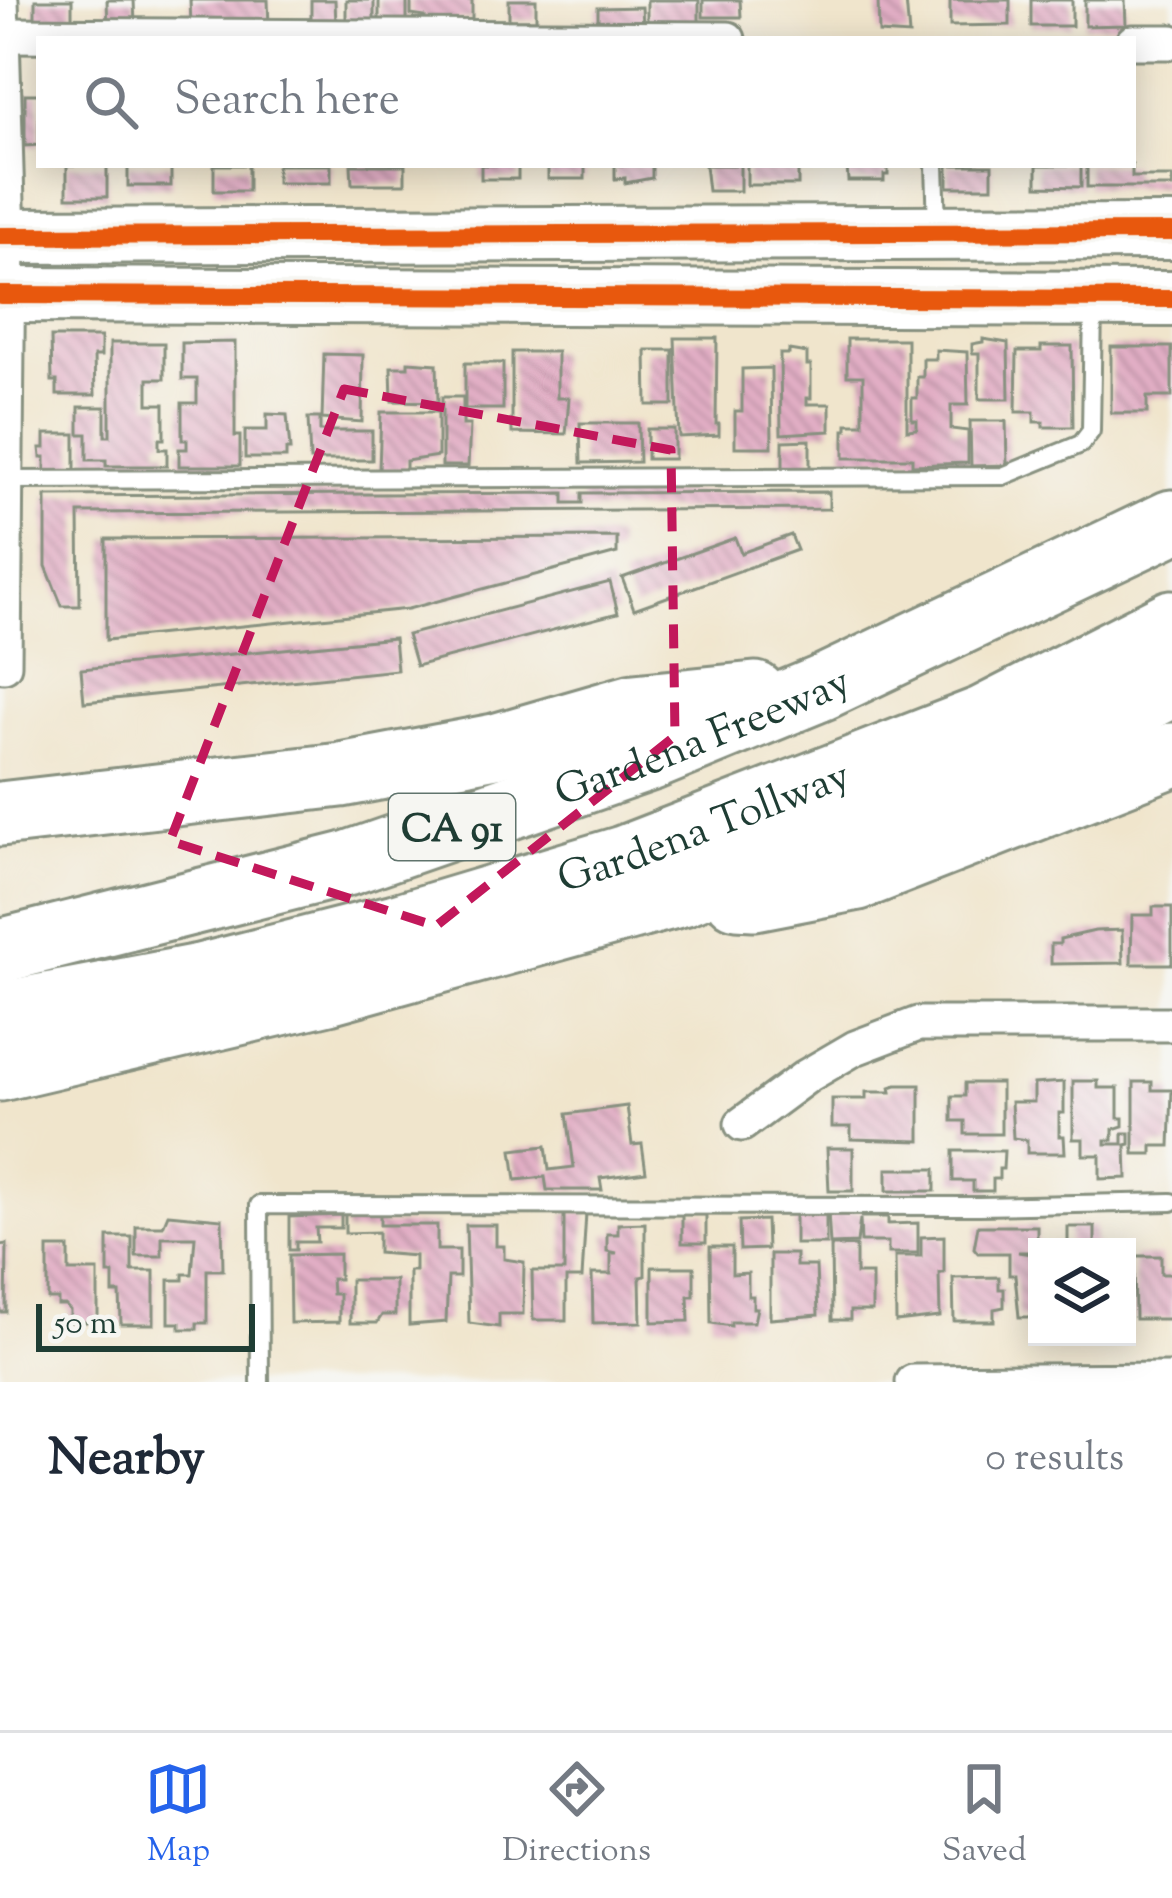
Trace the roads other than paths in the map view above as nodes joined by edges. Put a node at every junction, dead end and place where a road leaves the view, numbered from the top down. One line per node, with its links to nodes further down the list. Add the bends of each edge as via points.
1 (1, 0): 2 (street)
2 (1, 35): 3 (street); 9 (street)
3 (183, 36)
4 (1136, 41): 5 (street)
5 (1172, 42)
6 (935, 168): 8 (lane)
7 (1172, 232): 8 (main road)
8 (937, 233): 9 (main road)
9 (4, 237): 10 (street)
10 (4, 295): 11 (main road); 13 (street)
11 (1094, 299): 12 (main road); 13 (lane, via 1091,431 1081,444 1004,476)
12 (1172, 299)
13 (6, 480): 17 (street)
14 (1172, 522): 19 (highway, Gardena Freeway / CA 91)
15 (1172, 599): 23 (highway, Gardena Tollway, via 838,751 522,871 165,962)
16 (1172, 622): 25 (highway, Gardena Tollway, via 983,718 623,858 200,976)
17 (2, 665)
18 (1172, 685): 22 (highway, via 1056,744)
19 (822, 688): 21 (highway, via 634,706 495,746 341,775); 23 (highway, Gardena Freeway / CA 91, via 650,759 346,864)
20 (1172, 755): 22 (highway, via 858,878 754,898)
21 (0, 814)
22 (682, 894): 27 (highway, via 328,992)
23 (70, 933): 24 (highway, Gardena Freeway / CA 91)
24 (0, 950)
25 (0, 1014)
26 (1172, 1024): 28 (street, via 918,1024 855,1048)
27 (0, 1070)
28 (742, 1124)
29 (1172, 1202): 31 (lane, via 259,1205)
30 (1172, 1380): 32 (street)
31 (260, 1382)
32 (913, 1382)

